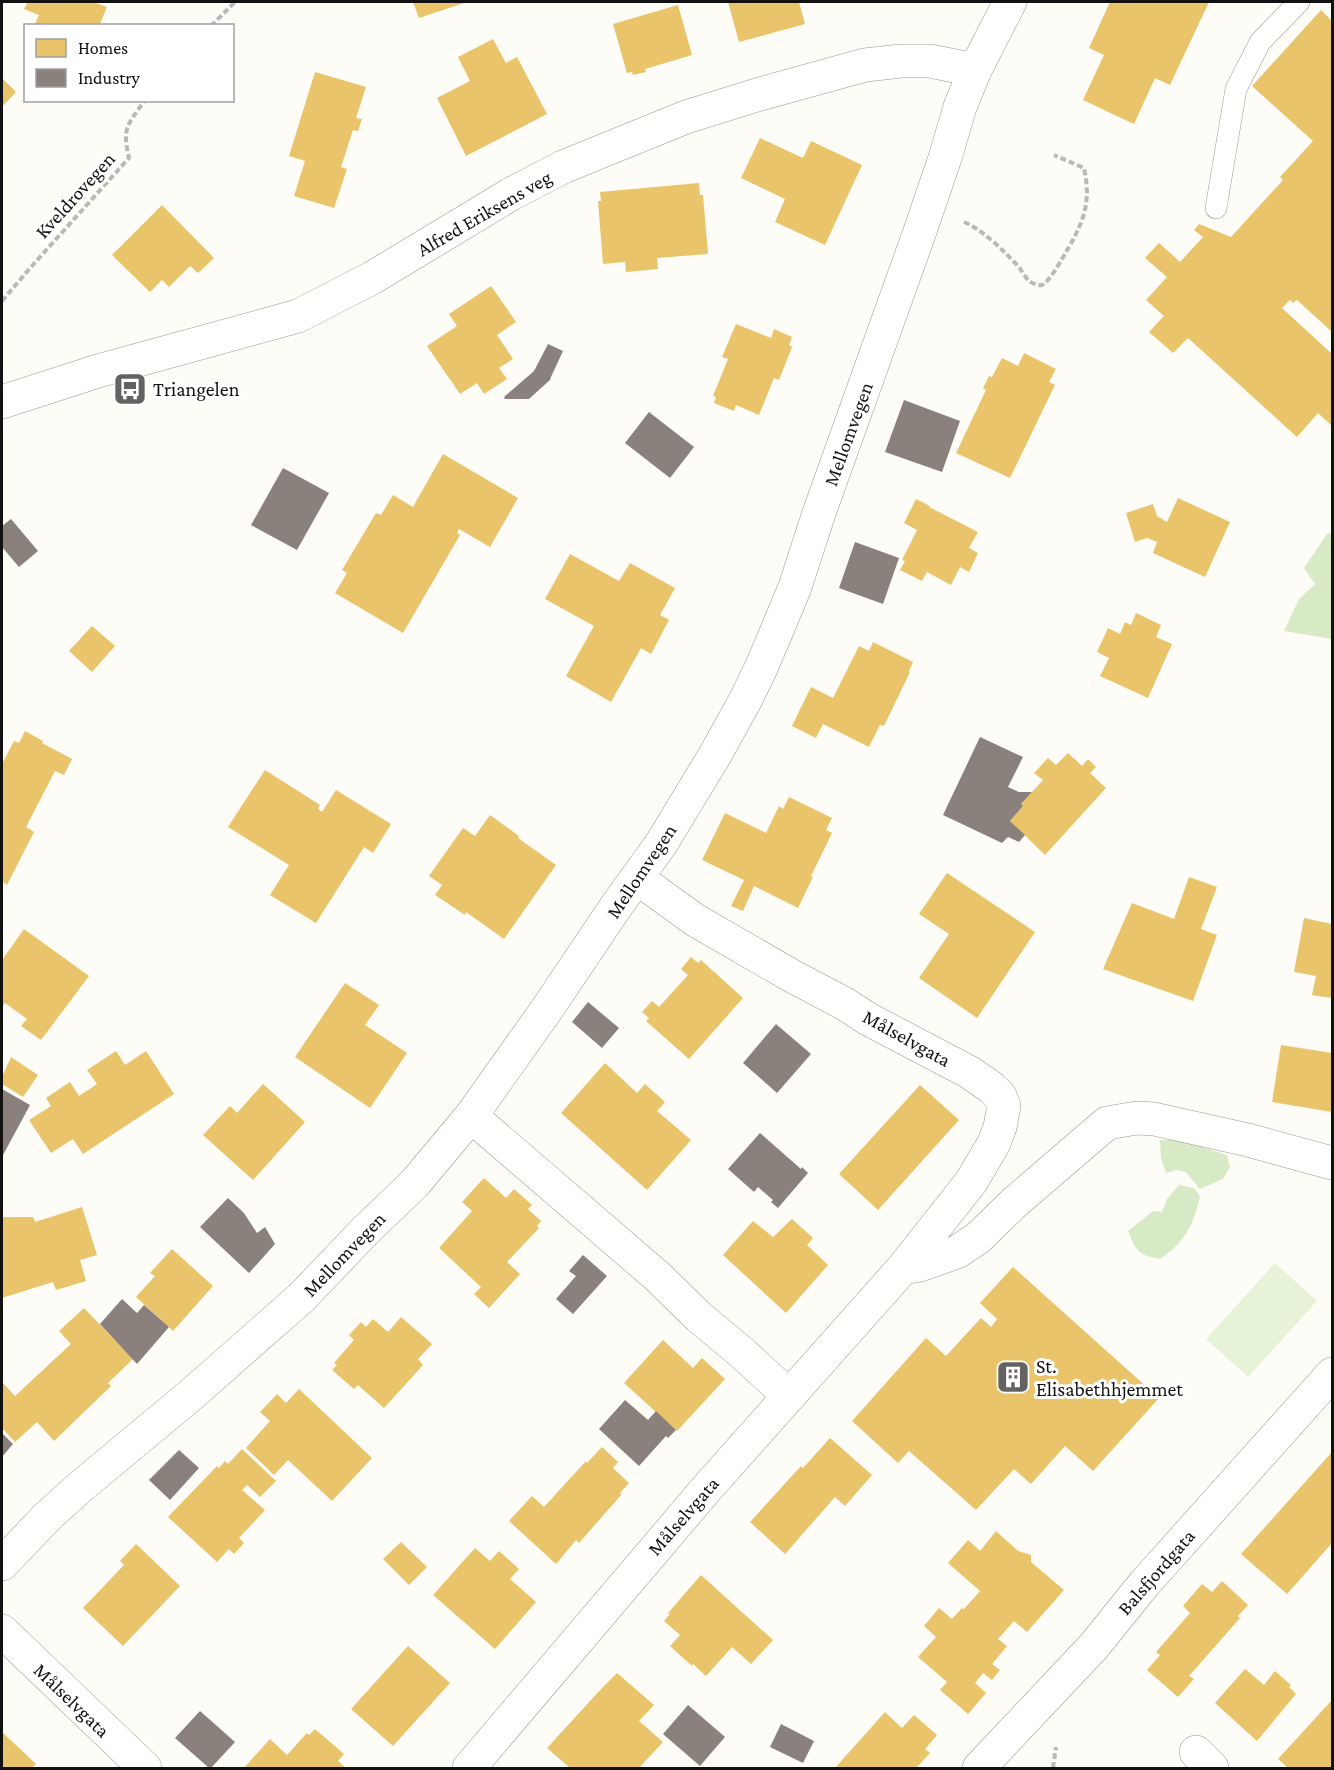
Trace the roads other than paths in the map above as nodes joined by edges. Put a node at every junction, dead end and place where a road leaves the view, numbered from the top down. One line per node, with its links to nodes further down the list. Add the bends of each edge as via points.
1 (1010, 2): 3 (street, Mellomvegen)
2 (1299, 2): 4 (lane, via 1260,42 1236,89)
3 (975, 70): 5 (street, Alfred Eriksens veg, via 930,61 865,65 686,117 563,167 372,278 298,316 98,370); 6 (street, Mellomvegen, via 770,648 715,755)
4 (1216, 208)
5 (2, 402)
6 (637, 878): 7 (street, Mellomvegen); 9 (street, Målselvgata, via 695,920 969,1072 1000,1096 1004,1106 994,1143 971,1182)
7 (471, 1116): 11 (street); 12 (street, Mellomvegen, via 415,1183 302,1297 79,1488)
8 (1332, 1163): 9 (street, via 1154,1119 1107,1122 978,1238 957,1252)
9 (903, 1268): 11 (street, Målselvgata)
10 (1332, 1374): 16 (street, Balsfjordgata, via 1144,1584 1094,1646)
11 (788, 1395): 15 (street, Målselvgata)
12 (2, 1564)
13 (2, 1631): 14 (street, Målselvgata)
14 (145, 1768)
15 (469, 1768)
16 (980, 1768)

